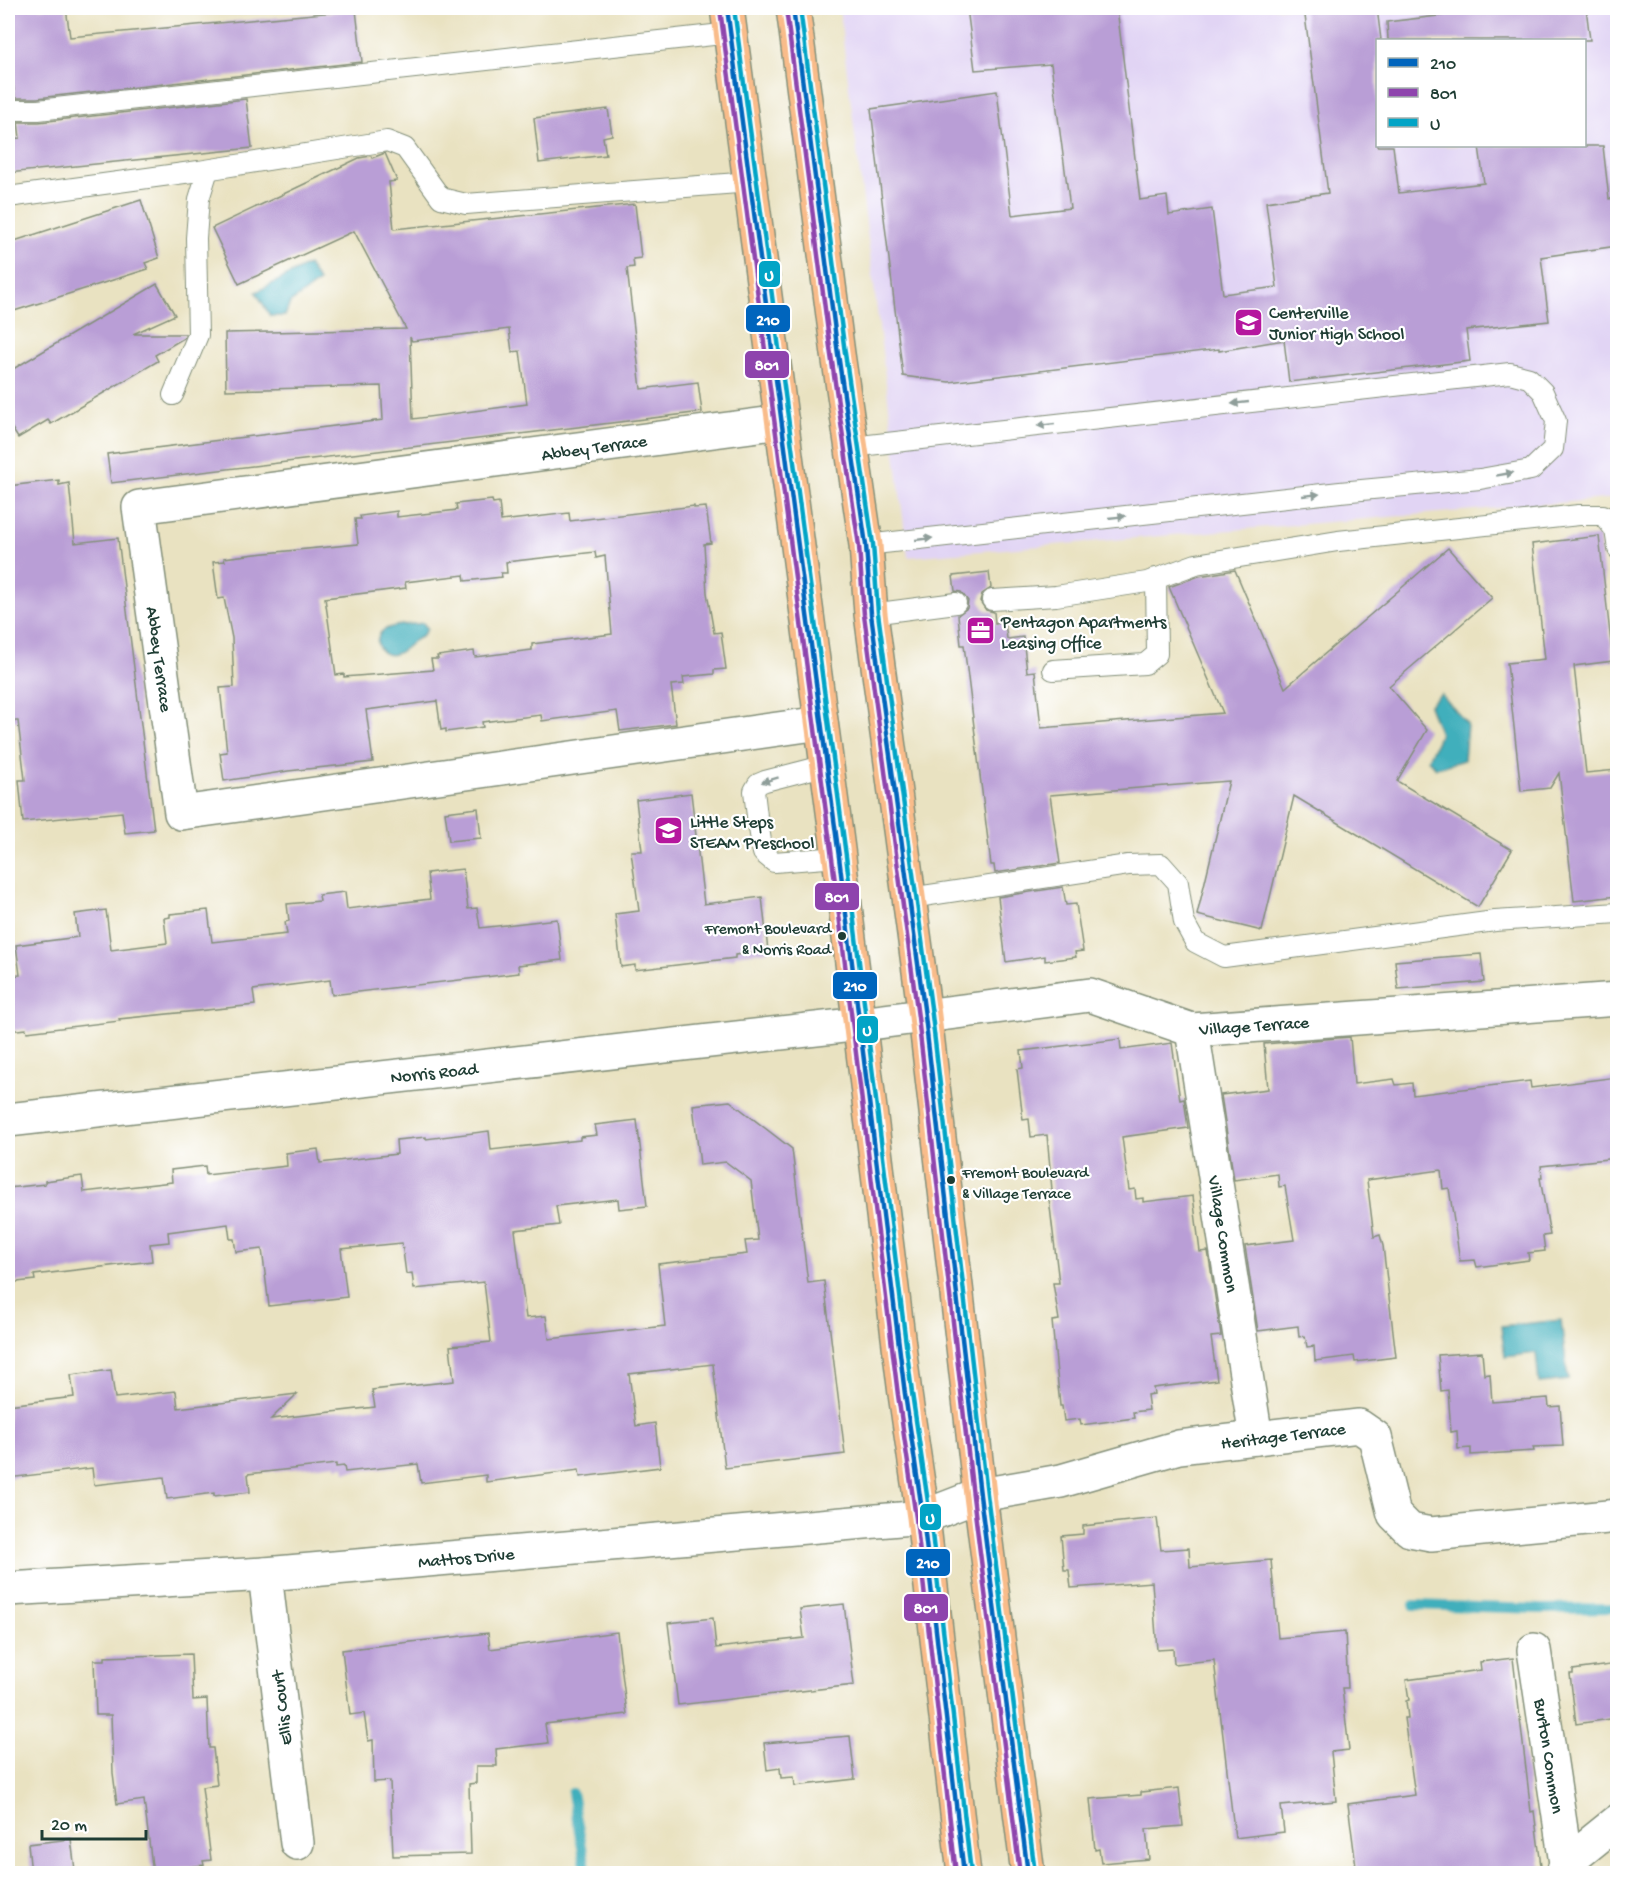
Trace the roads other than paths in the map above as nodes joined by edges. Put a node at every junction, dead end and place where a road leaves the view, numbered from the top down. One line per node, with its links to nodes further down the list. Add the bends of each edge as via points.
1 (793, 8): 9 (main road)
2 (729, 20): 3 (lane, via 38,110); 5 (main road)
3 (8, 110)
4 (208, 170): 5 (lane, via 387,141 405,147 441,198 466,204); 6 (lane); 7 (lane, via 199,199 196,238 198,335)
5 (751, 182): 8 (main road)
6 (8, 197)
7 (173, 395)
8 (782, 422): 17 (main road); 17 (street, Abbey Terrace, via 139,507 181,813)
9 (851, 447): 10 (main road); 10 (lane, one-way to 9, via 1531,470 1552,449 1556,421 1544,392 1529,378 1510,373)
10 (866, 545): 15 (main road)
11 (1617, 549): 12 (lane, via 1615,530 1603,514 1579,515 1338,541 1196,564)
12 (1156, 578): 13 (lane, via 1056,596); 16 (lane, via 1157,654 1145,664)
13 (992, 600)
14 (956, 603): 15 (lane)
15 (872, 614): 20 (main road)
16 (1053, 670)
17 (821, 723): 18 (main road)
18 (827, 765): 19 (main road); 19 (lane, one-way to 19, via 758,784 754,791 757,816 763,853 774,862)
19 (839, 857): 24 (main road)
20 (910, 898): 21 (lane, via 1128,865 1161,864 1178,883 1184,922 1195,942 1224,957 1495,921); 23 (main road)
21 (1617, 913)
22 (1617, 999): 25 (street, Village Terrace)
23 (925, 1016): 24 (street, Village Terrace); 25 (street, Village Terrace, via 1090,995); 28 (main road)
24 (861, 1024): 26 (street, Norris Road); 30 (main road)
25 (1192, 1030): 27 (street, Village Common)
26 (8, 1120)
27 (1256, 1438): 28 (street, Heritage Terrace, via 1179,1447 1061,1481); 29 (street, Heritage Terrace, via 1359,1426 1375,1437 1394,1514 1410,1530 1431,1534)
28 (980, 1495): 30 (street, Heritage Terrace); 38 (main road)
29 (1617, 1516)
30 (923, 1517): 31 (street, Mattos Drive); 37 (main road)
31 (265, 1574): 32 (street, Mattos Drive); 35 (street, Ellis Court)
32 (8, 1589)
33 (1534, 1650): 36 (street, Burton Common)
34 (1617, 1821): 36 (street, Burton Common)
35 (297, 1843)
36 (1565, 1868)
37 (958, 1873)
38 (1028, 1874)

